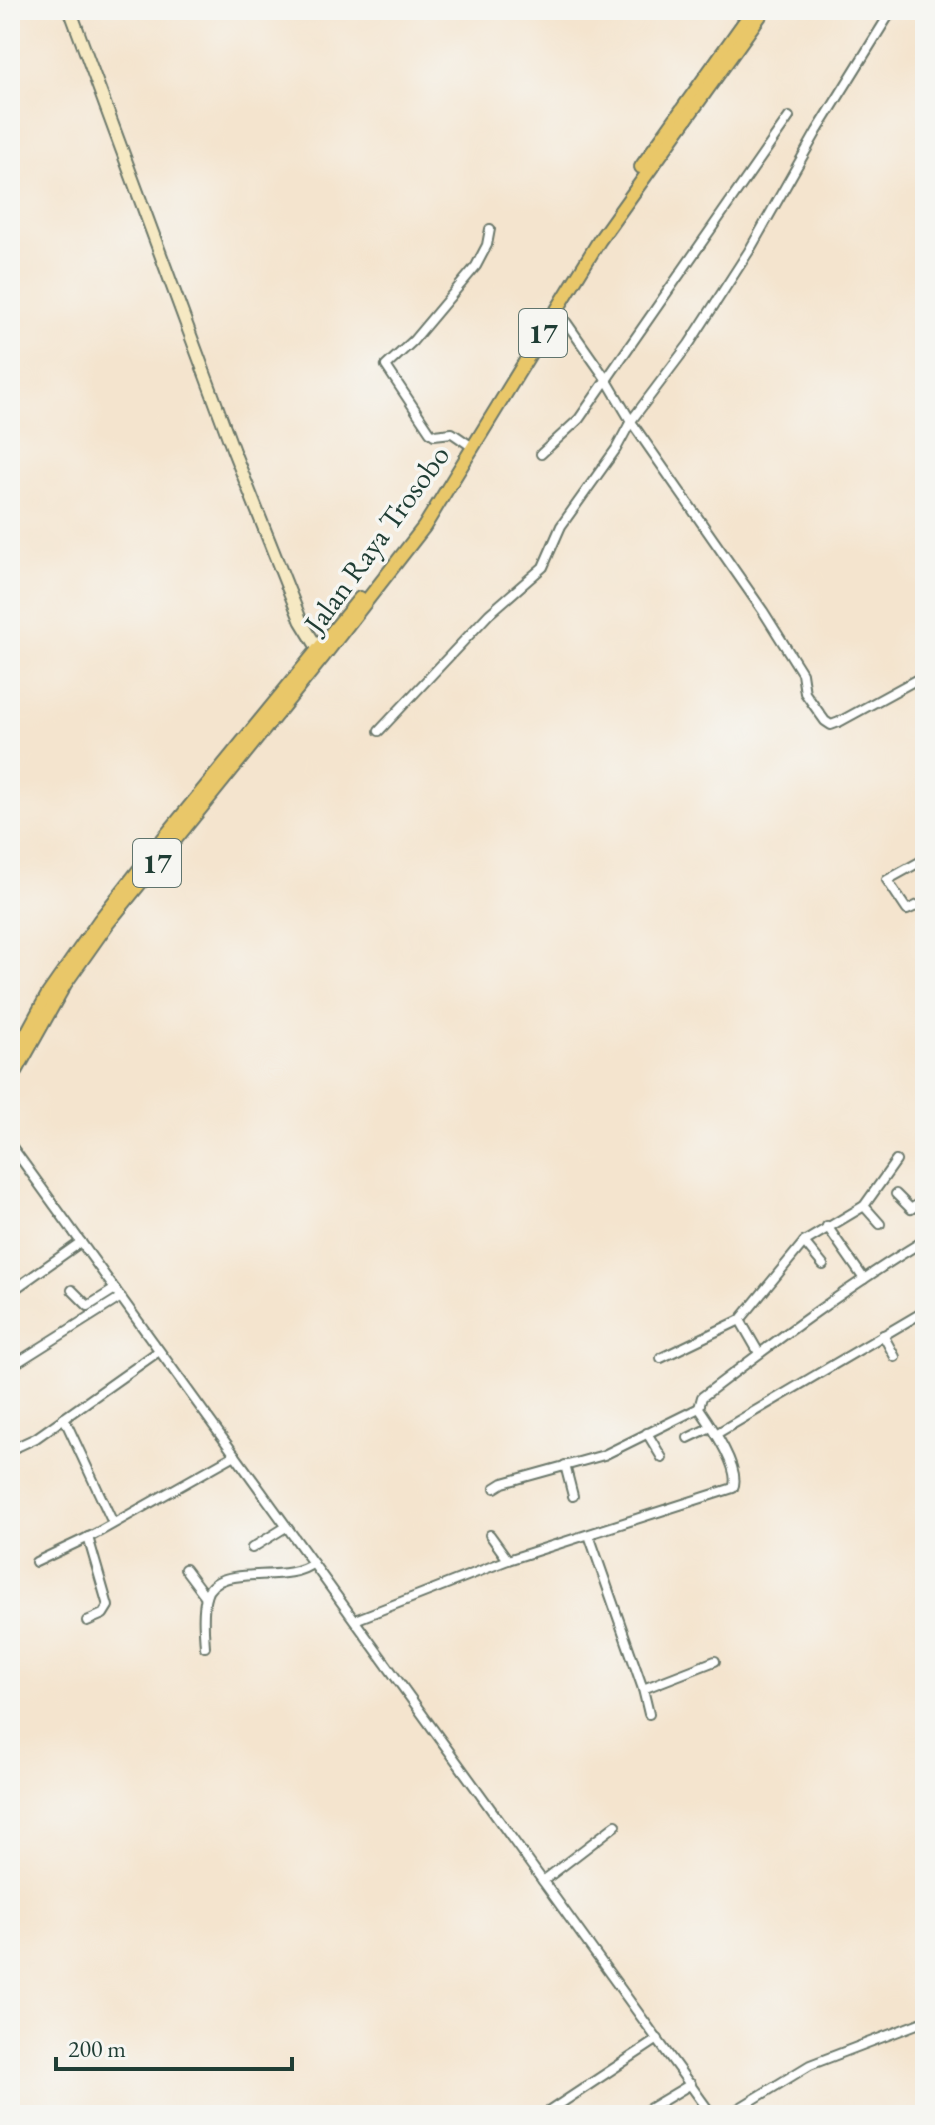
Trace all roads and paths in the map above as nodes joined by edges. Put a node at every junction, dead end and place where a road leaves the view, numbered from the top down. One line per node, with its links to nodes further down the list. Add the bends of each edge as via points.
1 (70, 10): 12 (main road, via 199,361)
2 (753, 10): 7 (highway, Jalan Raya Trosobo / 17, via 608,214)
3 (764, 10): 7 (highway, Jalan Raya Trosobo / 17)
4 (892, 10): 9 (street, via 749,251)
5 (789, 117): 8 (street)
6 (490, 229): 10 (street, via 476,266 386,366 430,432)
7 (558, 303): 8 (street); 10 (highway, Jalan Raya Trosobo / 17); 12 (highway, Jalan Raya Trosobo / 17, via 424,527)
8 (606, 379): 9 (street); 11 (street, via 579,419)
9 (633, 424): 13 (street, via 763,611 802,673 805,693 828,724); 14 (street, via 561,526 543,567 489,614)
10 (463, 440): 12 (highway, Jalan Raya Trosobo / 17, via 419,521)
11 (541, 454)
12 (315, 646): 17 (highway, Jalan Raya Trosobo / 17, via 99,921 60,976); 18 (highway, Jalan Raya Trosobo / 17, via 65,984)
13 (925, 675)
14 (379, 731)
15 (925, 859): 16 (street, via 887,880 907,910)
16 (925, 902)
17 (10, 1064)
18 (10, 1082)
19 (10, 1144): 29 (street)
20 (896, 1161): 23 (street)
21 (896, 1194): 24 (street, via 911,1209)
22 (925, 1199): 24 (street)
23 (864, 1206): 26 (street); 27 (street)
24 (916, 1206): 25 (street)
25 (925, 1216)
26 (880, 1224)
27 (827, 1226): 30 (street); 32 (street)
28 (925, 1240): 32 (street)
29 (81, 1242): 34 (street); 35 (street)
30 (804, 1242): 31 (street); 37 (street)
31 (823, 1265)
32 (864, 1279): 40 (street)
33 (72, 1290): 35 (street, via 88,1306)
34 (12, 1291)
35 (118, 1293): 39 (street); 43 (street)
36 (925, 1311): 38 (street)
37 (740, 1320): 40 (street); 42 (street)
38 (883, 1335): 41 (street); 46 (street)
39 (159, 1351): 45 (street); 50 (street)
40 (759, 1353): 44 (street, via 702,1397)
41 (895, 1357)
42 (661, 1358)
43 (10, 1367)
44 (699, 1408): 46 (street); 47 (street)
45 (64, 1418): 49 (street); 55 (street)
46 (714, 1431): 48 (street); 58 (street, via 734,1472 733,1488)
47 (647, 1433): 51 (street); 52 (street, via 604,1455)
48 (688, 1438)
49 (10, 1450)
50 (235, 1455): 55 (street); 56 (street)
51 (662, 1458)
52 (565, 1465): 53 (street); 54 (street)
53 (495, 1488)
54 (573, 1496)
55 (113, 1523): 59 (street)
56 (286, 1527): 60 (street); 63 (street)
57 (490, 1535): 61 (street)
58 (589, 1535): 61 (street); 70 (street)
59 (88, 1537): 62 (street); 67 (street, via 108,1606)
60 (252, 1548)
61 (508, 1560): 66 (street)
62 (36, 1562)
63 (315, 1566): 65 (street, via 296,1573 221,1579 212,1583); 66 (street)
64 (185, 1569): 65 (street)
65 (206, 1597): 68 (street)
66 (355, 1620): 73 (street)
67 (87, 1621)
68 (205, 1647)
69 (715, 1661): 70 (street)
70 (643, 1689): 71 (street)
71 (649, 1714)
72 (616, 1825): 73 (street)
73 (543, 1881): 75 (street)
74 (925, 2021): 81 (street, via 810,2065)
75 (658, 2039): 76 (street); 78 (street)
76 (691, 2084): 79 (street); 80 (street)
77 (925, 2105): 82 (street)
78 (545, 2114)
79 (639, 2115)
80 (712, 2115)
81 (728, 2115)
82 (900, 2115)

